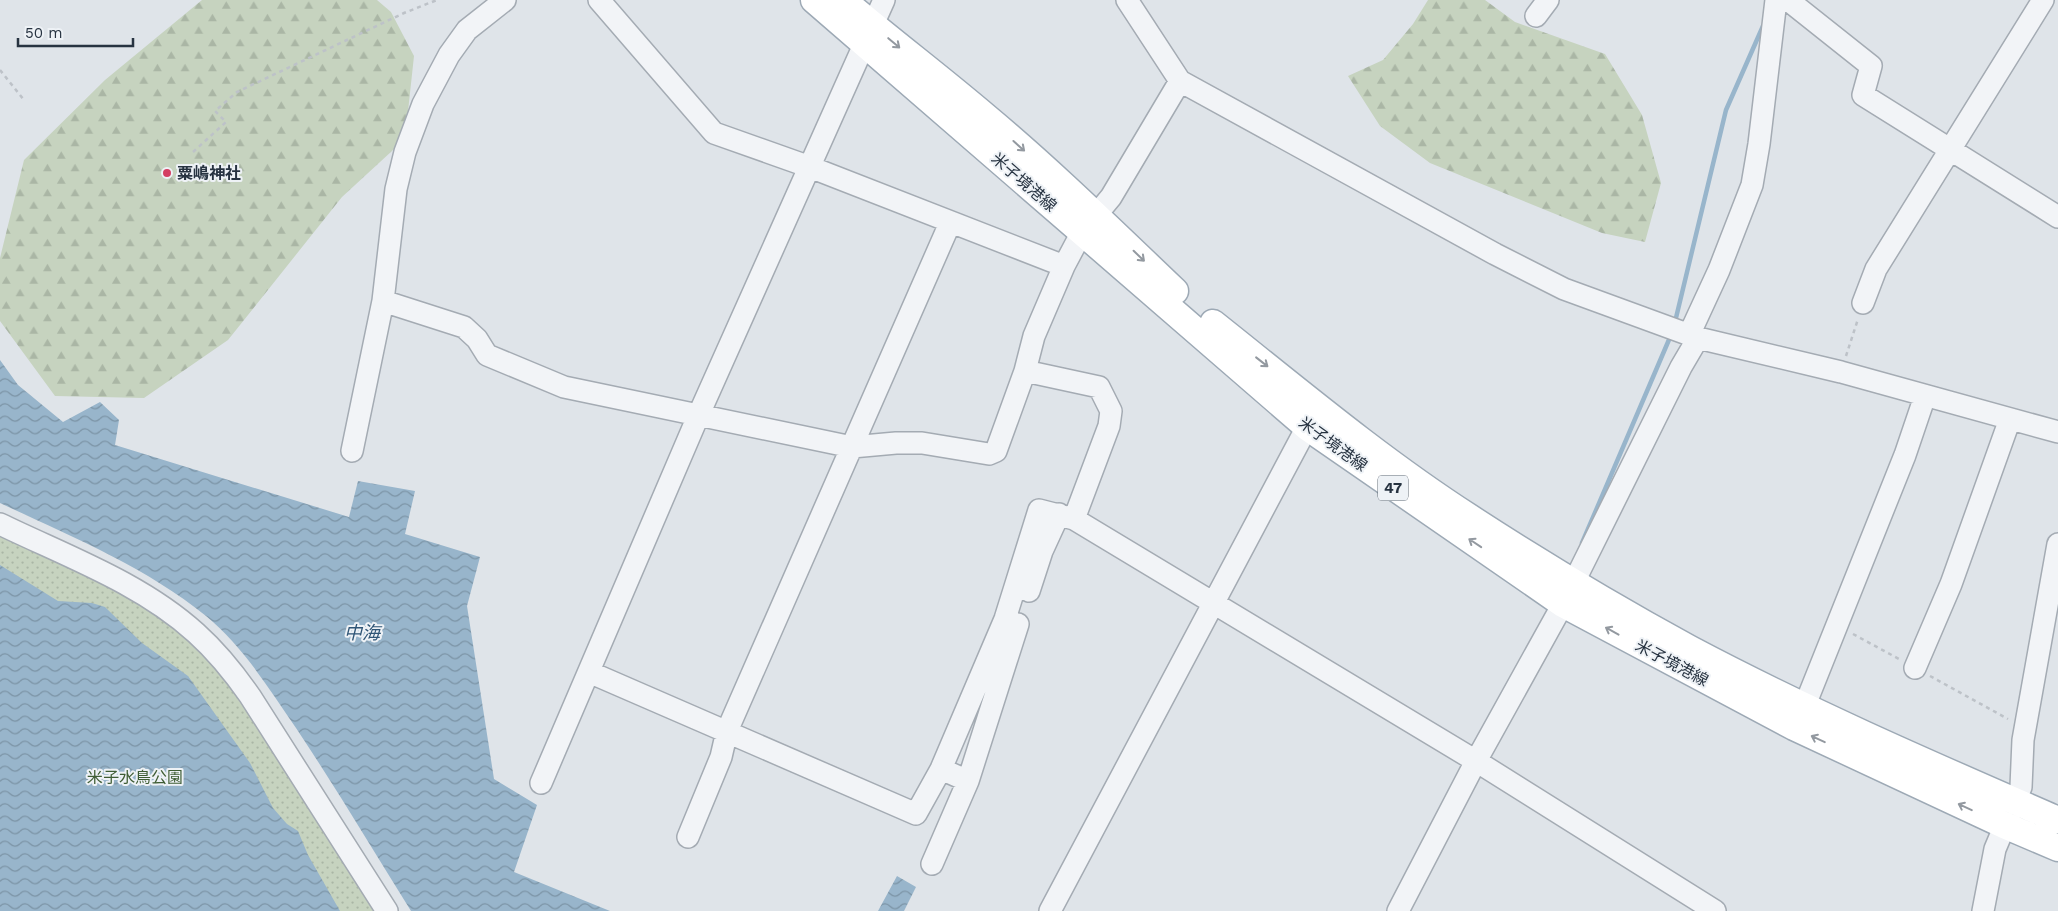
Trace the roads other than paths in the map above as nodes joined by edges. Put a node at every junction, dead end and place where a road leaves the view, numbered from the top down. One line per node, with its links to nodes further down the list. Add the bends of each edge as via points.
1 (505, 0): 18 (street, via 467,30 449,54 424,104 405,152 396,189)
2 (599, 0): 13 (street, via 714,133)
3 (814, 0): 10 (main road, 米子境港線 / 47)
4 (844, 0): 10 (main road, 米子境港線 / 47)
5 (884, 0): 10 (street)
6 (1127, 0): 11 (street)
7 (1776, 0): 20 (street, via 1752,185)
8 (1788, 0): 12 (street, via 1871,66 1863,96)
9 (2043, 0): 12 (street)
10 (869, 34): 13 (street); 16 (main road, 米子境港線 / 47)
11 (1180, 81): 16 (street, via 1111,197); 20 (street, via 1494,254 1564,288)
12 (1950, 151): 14 (street); 19 (street, via 1876,269)
13 (810, 167): 15 (street); 23 (street)
14 (2058, 217)
15 (950, 223): 17 (street); 27 (street)
16 (1089, 224): 17 (street); 25 (main road, 米子境港線 / 47); 32 (main road, 米子境港線 / 47, one-way to 32, via 1402,471)
17 (1064, 266): 21 (street, via 1034,336)
18 (383, 301): 23 (street, via 464,327 487,355 564,387); 28 (street)
19 (1863, 303)
20 (1694, 337): 22 (street, via 1842,372); 32 (street)
21 (1025, 371): 27 (street, via 996,451 989,454 922,443); 29 (street, via 1098,387 1111,411 1109,426)
22 (1925, 396): 24 (street); 37 (street, via 1905,455)
23 (699, 414): 27 (street); 36 (street)
24 (2010, 419): 26 (street); 35 (street, via 1952,584)
25 (1307, 427): 32 (main road, 米子境港線 / 47, one-way to 25); 33 (street)
26 (2058, 432)
27 (852, 447): 38 (street)
28 (352, 451)
29 (1066, 516): 33 (street); 34 (street, via 1039,510)
30 (0, 524): 49 (street, via 121,583 171,613 208,644 250,696)
31 (2058, 544): 43 (street, via 2025,728 2021,787)
32 (1568, 593): 37 (main road, 米子境港線 / 47); 39 (street); 45 (main road, 米子境港線 / 47, one-way to 32, via 1794,727)
33 (1215, 603): 39 (street); 50 (street)
34 (1012, 622): 40 (street); 41 (street)
35 (1915, 668)
36 (589, 672): 38 (street); 42 (street)
37 (1805, 705): 43 (main road, 米子境港線 / 47)
38 (727, 732): 40 (street, via 916,814); 46 (street)
39 (1476, 761): 51 (street); 52 (street)
40 (941, 769): 41 (street)
41 (968, 781): 48 (street)
42 (541, 783)
43 (2014, 801): 44 (main road, 米子境港線 / 47); 45 (street)
44 (2058, 820)
45 (2004, 825): 47 (main road, 米子境港線 / 47); 53 (street, via 1995,849)
46 (688, 837)
47 (2058, 848)
48 (932, 864)
49 (387, 911)
50 (1050, 911)
51 (1398, 911)
52 (1716, 911)
53 (1984, 911)

